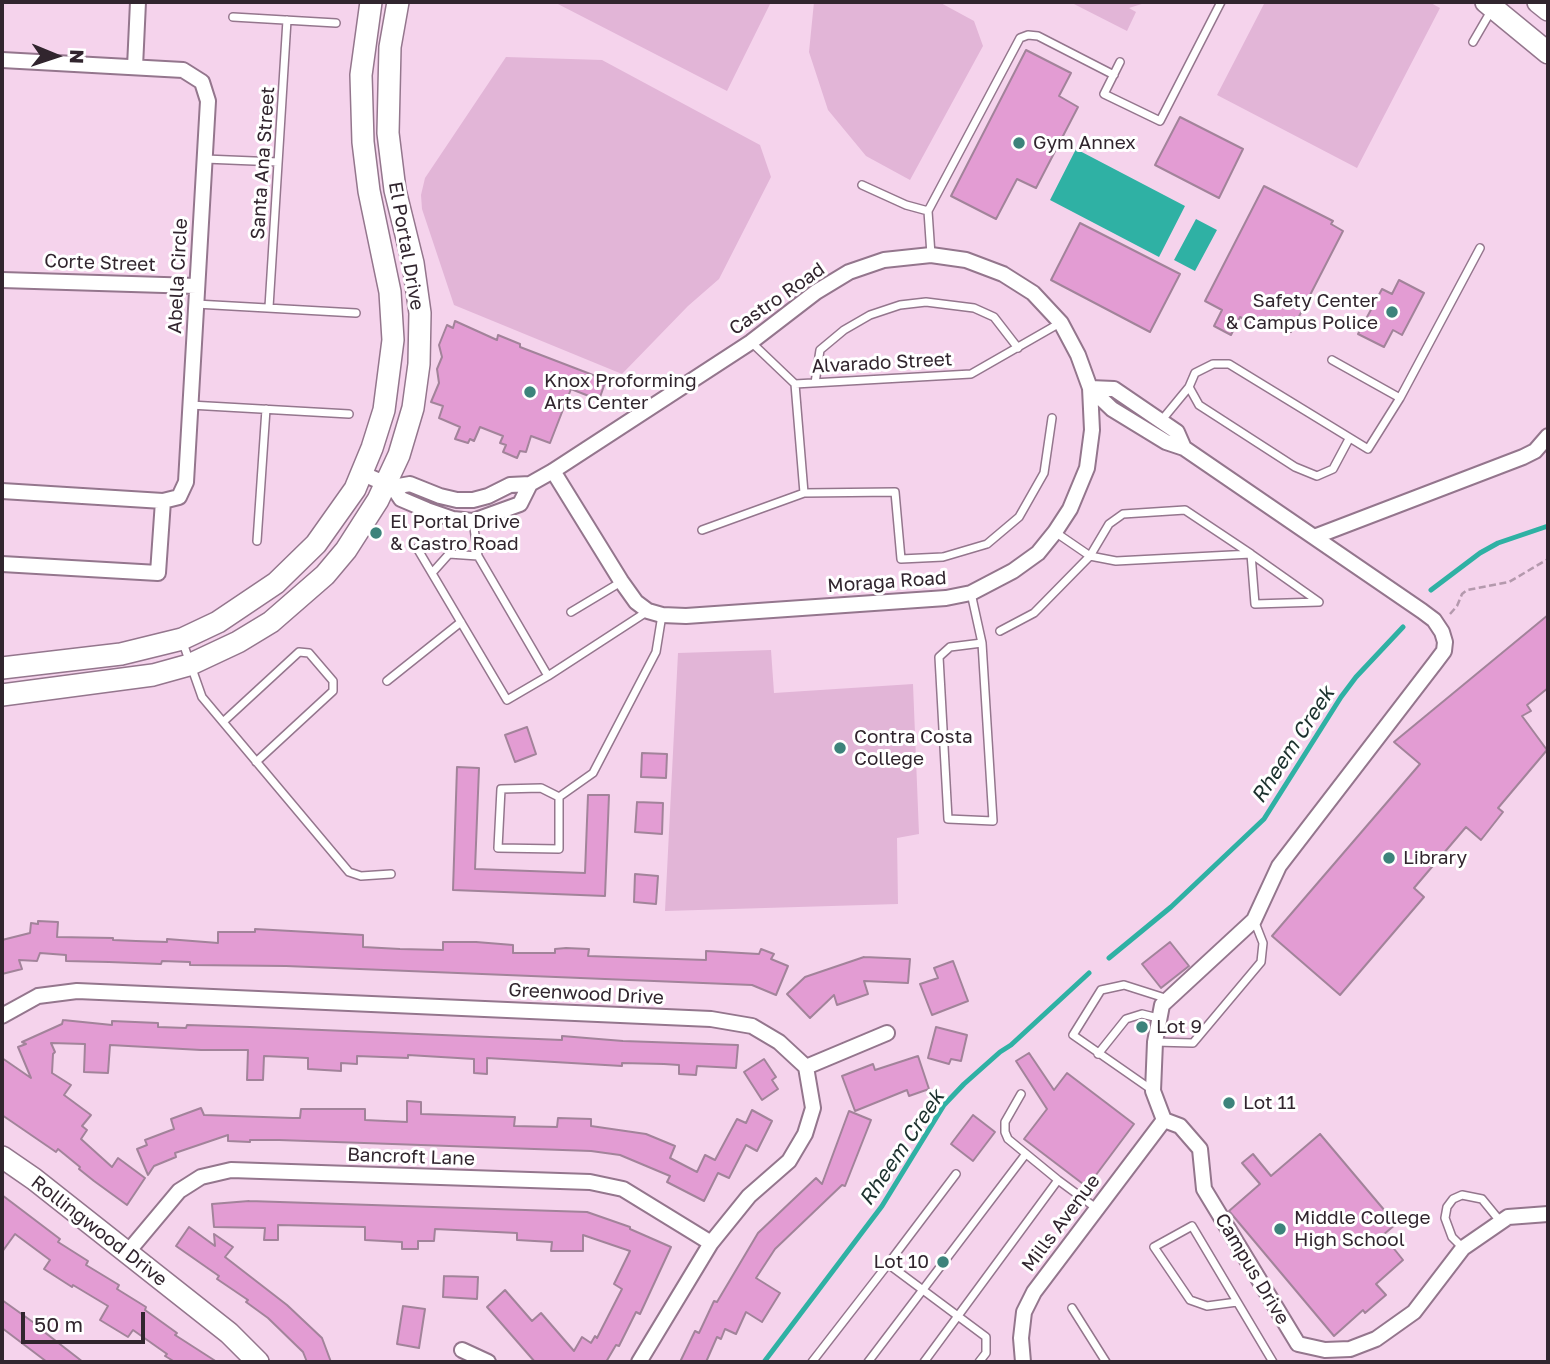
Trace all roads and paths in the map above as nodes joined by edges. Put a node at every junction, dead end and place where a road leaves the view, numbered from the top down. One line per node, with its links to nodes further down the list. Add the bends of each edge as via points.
1 (138, 2): 15 (street)
2 (371, 2): 46 (main road, El Portal Drive, via 361,75 363,142 394,340 384,410)
3 (398, 2): 48 (main road, El Portal Drive, via 390,47 388,133 420,313 413,408)
4 (1221, 2): 16 (lane, via 1160,121 1104,94)
5 (1538, 2): 7 (main road)
6 (1490, 4): 11 (lane); 12 (main road)
7 (1548, 10)
8 (233, 17): 9 (lane)
9 (288, 20): 10 (lane); 18 (lane, Santa Ana Street)
10 (336, 23)
11 (1473, 42)
12 (1548, 52)
13 (2, 60): 15 (street, Abella Circle)
14 (1120, 62): 16 (lane)
15 (135, 67): 17 (street, Abella Circle, via 183,70 202,82 208,101)
16 (1114, 75): 20 (lane, via 1038,36 1020,38)
17 (204, 159): 18 (lane); 24 (street, Abella Circle)
18 (278, 162): 26 (lane, Santa Ana Street)
19 (862, 185): 20 (lane)
20 (928, 211): 22 (lane)
21 (1480, 248): 36 (lane)
22 (931, 255): 28 (street, Castro Road, via 966,260 1003,274 1033,293); 29 (street, Castro Road, via 884,260 849,272)
23 (2, 280): 24 (street, Corte Street)
24 (196, 286): 25 (street, Abella Circle)
25 (195, 304): 26 (lane); 37 (street, Abella Circle)
26 (269, 307): 27 (lane)
27 (356, 313)
28 (1061, 323): 30 (lane, Alvarado Street); 35 (street, Moraga Road)
29 (751, 342): 33 (lane, Alvarado Street); 45 (street, Castro Road)
30 (1018, 348): 32 (lane, Alvarado Street, via 971,374); 32 (lane, via 994,317 974,308 926,302 900,305 870,315 820,350)
31 (1332, 360): 36 (lane)
32 (815, 383): 33 (lane, Alvarado Street)
33 (794, 384): 50 (lane)
34 (1189, 387): 41 (lane); 43 (lane, via 1195,373 1213,364 1229,364); 43 (lane, via 1199,405 1295,467 1317,476 1333,469)
35 (1090, 388): 41 (street, via 1114,389); 44 (street, via 1112,409); 54 (street, Moraga Road, via 1092,430 1087,468)
36 (1399, 398): 43 (lane, via 1368,449)
37 (190, 405): 38 (lane); 51 (street, Abella Circle, via 186,482 179,497)
38 (266, 409): 39 (lane); 56 (lane)
39 (349, 414)
40 (1052, 418): 50 (lane, via 1044,473 1018,517 987,544 943,556 901,559 895,492)
41 (1161, 421): 44 (street, via 1177,432)
42 (1548, 436): 55 (street, via 1523,457)
43 (1349, 439)
44 (1184, 448): 55 (street)
45 (553, 471): 47 (street, Castro Road); 64 (street)
46 (361, 473): 48 (street, Castro Road); 71 (main road, El Portal Drive, via 343,508 316,544 276,583 222,620)
47 (530, 484): 48 (street, Castro Road, via 510,485 473,500 440,496 410,484); 52 (street, Castro Road, via 520,504)
48 (389, 485): 52 (street, Castro Road, via 401,499 426,510); 73 (main road, El Portal Drive, via 346,550 297,601 238,642)
49 (2, 491): 51 (street)
50 (804, 493): 53 (lane)
51 (163, 501): 62 (street, via 158,573)
52 (473, 521): 59 (lane)
53 (702, 530)
54 (1055, 532): 60 (lane); 65 (street, Moraga Road, via 1038,553)
55 (1314, 537): 82 (street, via 1434,620 1442,632 1444,651 1279,866)
56 (257, 541)
57 (417, 548): 63 (lane)
58 (1251, 554): 58 (lane, via 1296,586 1319,602 1255,604); 60 (lane, via 1116,561); 60 (lane, via 1185,510 1123,514 1110,524)
59 (478, 556): 63 (lane, via 449,554); 75 (lane)
60 (1090, 556): 70 (lane, via 1034,613)
61 (1548, 559): 68 (path, via 1510,582 1468,590)
62 (2, 564)
63 (432, 573): 69 (lane)
64 (621, 581): 66 (lane); 67 (street, via 636,602)
65 (971, 593): 67 (street, Moraga Road, via 686,616); 72 (lane)
66 (571, 612)
67 (655, 613): 75 (lane); 80 (lane, via 656,652 593,773)
68 (1450, 614)
69 (461, 622): 75 (lane, via 508,700); 76 (lane)
70 (1000, 631)
71 (182, 639): 73 (lane); 74 (main road, El Portal Drive, via 121,654)
72 (982, 643): 72 (lane, via 993,821 948,819 939,657 950,647)
73 (190, 664): 77 (main road, El Portal Drive, via 127,680); 78 (lane, via 202,697)
74 (2, 668)
75 (548, 676)
76 (387, 681)
77 (2, 695)
78 (223, 722): 79 (lane); 79 (lane, via 299,652 309,653 333,681 333,691)
79 (256, 762): 81 (lane, via 349,872)
80 (559, 797): 80 (lane, via 559,849 498,848 501,789 541,789)
81 (391, 874)
82 (1254, 920): 83 (street); 87 (lane, via 1262,943 1261,962 1193,1043)
83 (1168, 999): 85 (street); 88 (lane, via 1124,985 1101,990 1073,1035)
84 (2, 1016): 89 (street, Greenwood Drive, via 38,996 77,991 711,1019 752,1026 779,1042)
85 (1158, 1018): 87 (street); 88 (lane, via 1142,1014 1126,1019)
86 (887, 1033): 89 (street)
87 (1155, 1042): 90 (street)
88 (1098, 1054): 90 (lane)
89 (806, 1067): 100 (street, via 813,1108 806,1134 789,1161 749,1196)
90 (1153, 1091): 92 (street)
91 (1021, 1094): 93 (lane, via 1004,1132)
92 (1164, 1120): 97 (street, Mills Avenue); 101 (street, Campus Drive, via 1180,1126 1200,1149 1204,1189 1298,1343 1325,1350 1350,1349 1376,1339 1414,1312)
93 (1025, 1154): 96 (lane); 104 (lane)
94 (2, 1157): 102 (main road, Rollingwood Drive)
95 (956, 1174): 103 (lane)
96 (1058, 1181): 97 (lane); 107 (lane)
97 (1096, 1208): 116 (street, Mills Avenue, via 1024,1312)
98 (1548, 1214): 99 (street, Campus Drive, via 1508,1217)
99 (1501, 1222): 101 (street, Campus Drive); 101 (lane, via 1482,1199 1462,1195 1453,1199 1445,1218 1452,1237)
100 (711, 1243): 102 (street, Bancroft Lane, via 624,1189 590,1182 230,1170 201,1177 179,1191); 111 (street)
101 (1463, 1248)
102 (127, 1253): 109 (main road, Rollingwood Drive, via 229,1333)
103 (888, 1264): 104 (lane); 112 (lane)
104 (922, 1289): 107 (lane); 113 (lane)
105 (1237, 1302): 105 (lane, via 1192,1226 1154,1247 1190,1300 1207,1307); 118 (lane)
106 (1072, 1308): 117 (lane)
107 (959, 1315): 114 (lane); 115 (lane, via 986,1336 986,1353)
108 (462, 1350): 110 (street)
109 (258, 1362)
110 (488, 1362)
111 (639, 1362)
112 (812, 1362)
113 (868, 1362)
114 (924, 1362)
115 (979, 1362)
116 (1023, 1362)
117 (1106, 1362)
118 (1273, 1362)

